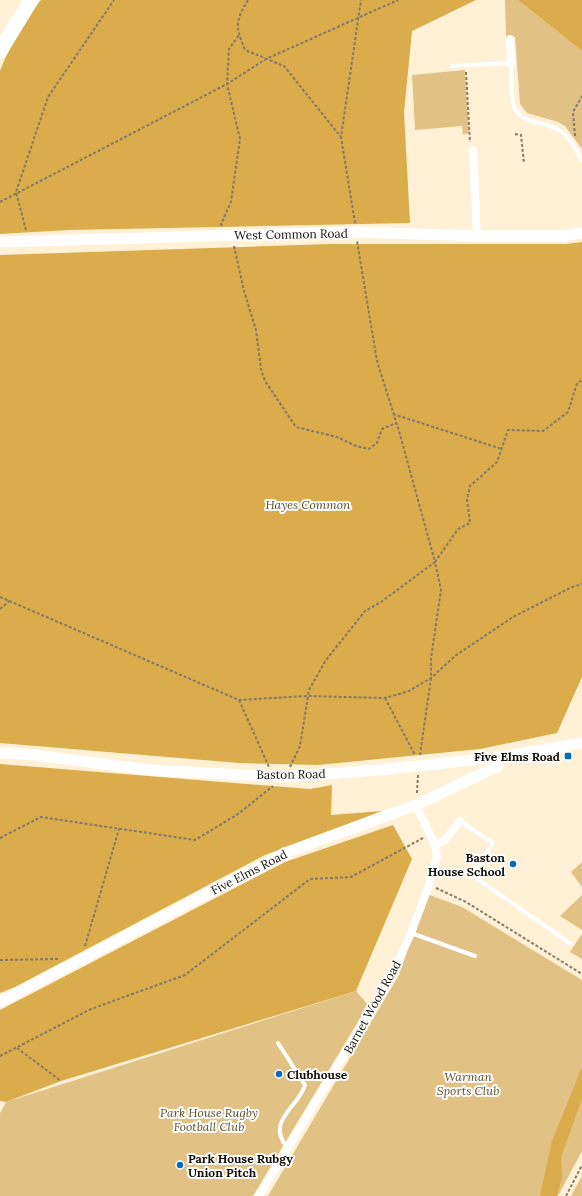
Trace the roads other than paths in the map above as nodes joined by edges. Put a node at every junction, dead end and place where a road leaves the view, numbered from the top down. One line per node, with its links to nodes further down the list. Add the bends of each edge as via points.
1 (31, 0): 3 (highway)
2 (510, 39): 4 (street)
3 (0, 51)
4 (511, 63): 5 (lane); 7 (lane, via 514,105 517,112 523,117 558,129 566,136)
5 (452, 66)
6 (473, 150): 9 (street)
7 (582, 160)
8 (582, 233): 9 (street, West Common Road, via 563,236)
9 (477, 236): 10 (street, West Common Road, via 356,232)
10 (0, 242)
11 (582, 743): 13 (street, Baston Road)
12 (0, 753): 13 (street, Baston Road, via 150,770 279,777 379,770)
13 (500, 757): 14 (street, Five Elms Road, via 498,766)
14 (416, 805): 16 (street, Barnet Wood Road); 20 (street, Five Elms Road, via 285,853)
15 (460, 821): 16 (street, via 444,841); 18 (lane, via 493,843 472,875)
16 (435, 845): 17 (street, Barnet Wood Road, via 437,855 429,885)
17 (411, 933): 19 (lane); 22 (street, Barnet Wood Road, via 392,975)
18 (572, 944)
19 (475, 956)
20 (0, 1002)
21 (278, 1043): 22 (lane, via 305,1085 303,1094 287,1110 281,1122 280,1133 283,1143)
22 (288, 1148): 23 (street, Barnet Wood Road)
23 (259, 1196)

